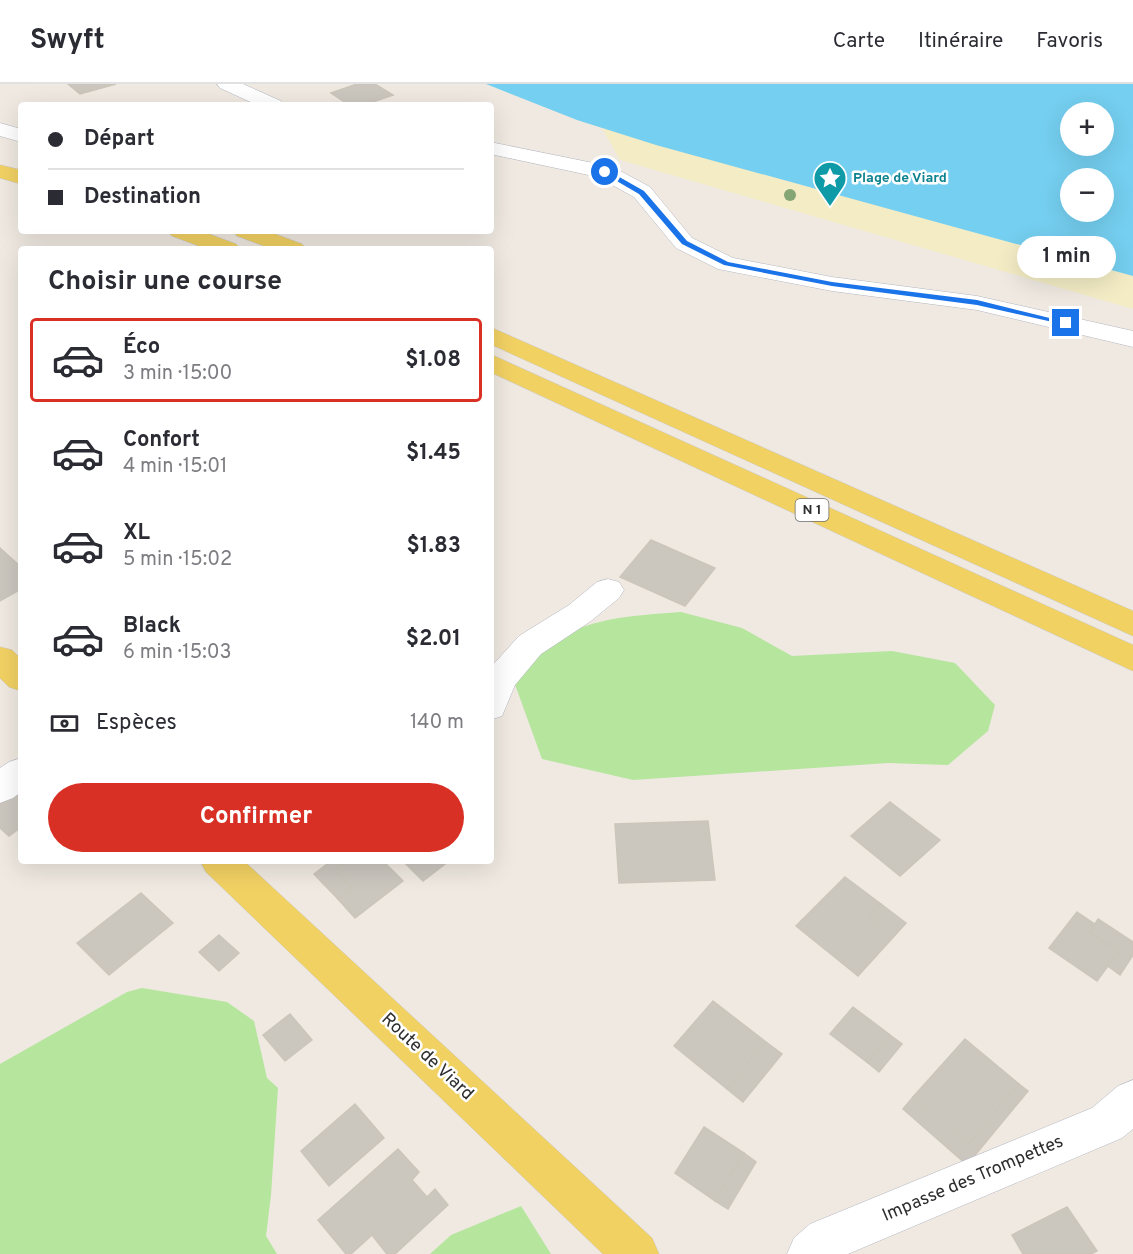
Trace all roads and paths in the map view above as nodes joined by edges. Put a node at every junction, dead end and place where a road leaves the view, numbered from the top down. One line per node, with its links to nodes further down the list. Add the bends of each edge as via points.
1 (227, 84): 2 (street)
2 (267, 102)
3 (0, 129): 4 (street)
4 (18, 135)
5 (494, 149): 15 (street, via 605,172 642,192 684,243 726,264 832,284 977,303)
6 (0, 152): 7 (main road)
7 (18, 157)
8 (0, 171): 9 (main road)
9 (18, 176)
10 (188, 234): 12 (main road)
11 (253, 234): 13 (main road)
12 (220, 246)
13 (286, 246)
14 (494, 336): 18 (main road, N 1)
15 (1133, 339)
16 (494, 364): 20 (main road, N 1)
17 (608, 590): 22 (street, via 530,645 500,680)
18 (1133, 624)
19 (0, 659): 21 (main road)
20 (1133, 659)
21 (18, 675)
22 (494, 696)
23 (18, 774): 24 (street)
24 (0, 788)
25 (232, 865): 27 (main road, Route de Viard)
26 (1133, 1101): 28 (street, Impasse des Trompettes, via 1107,1123 826,1240)
27 (636, 1254)
28 (810, 1254)

